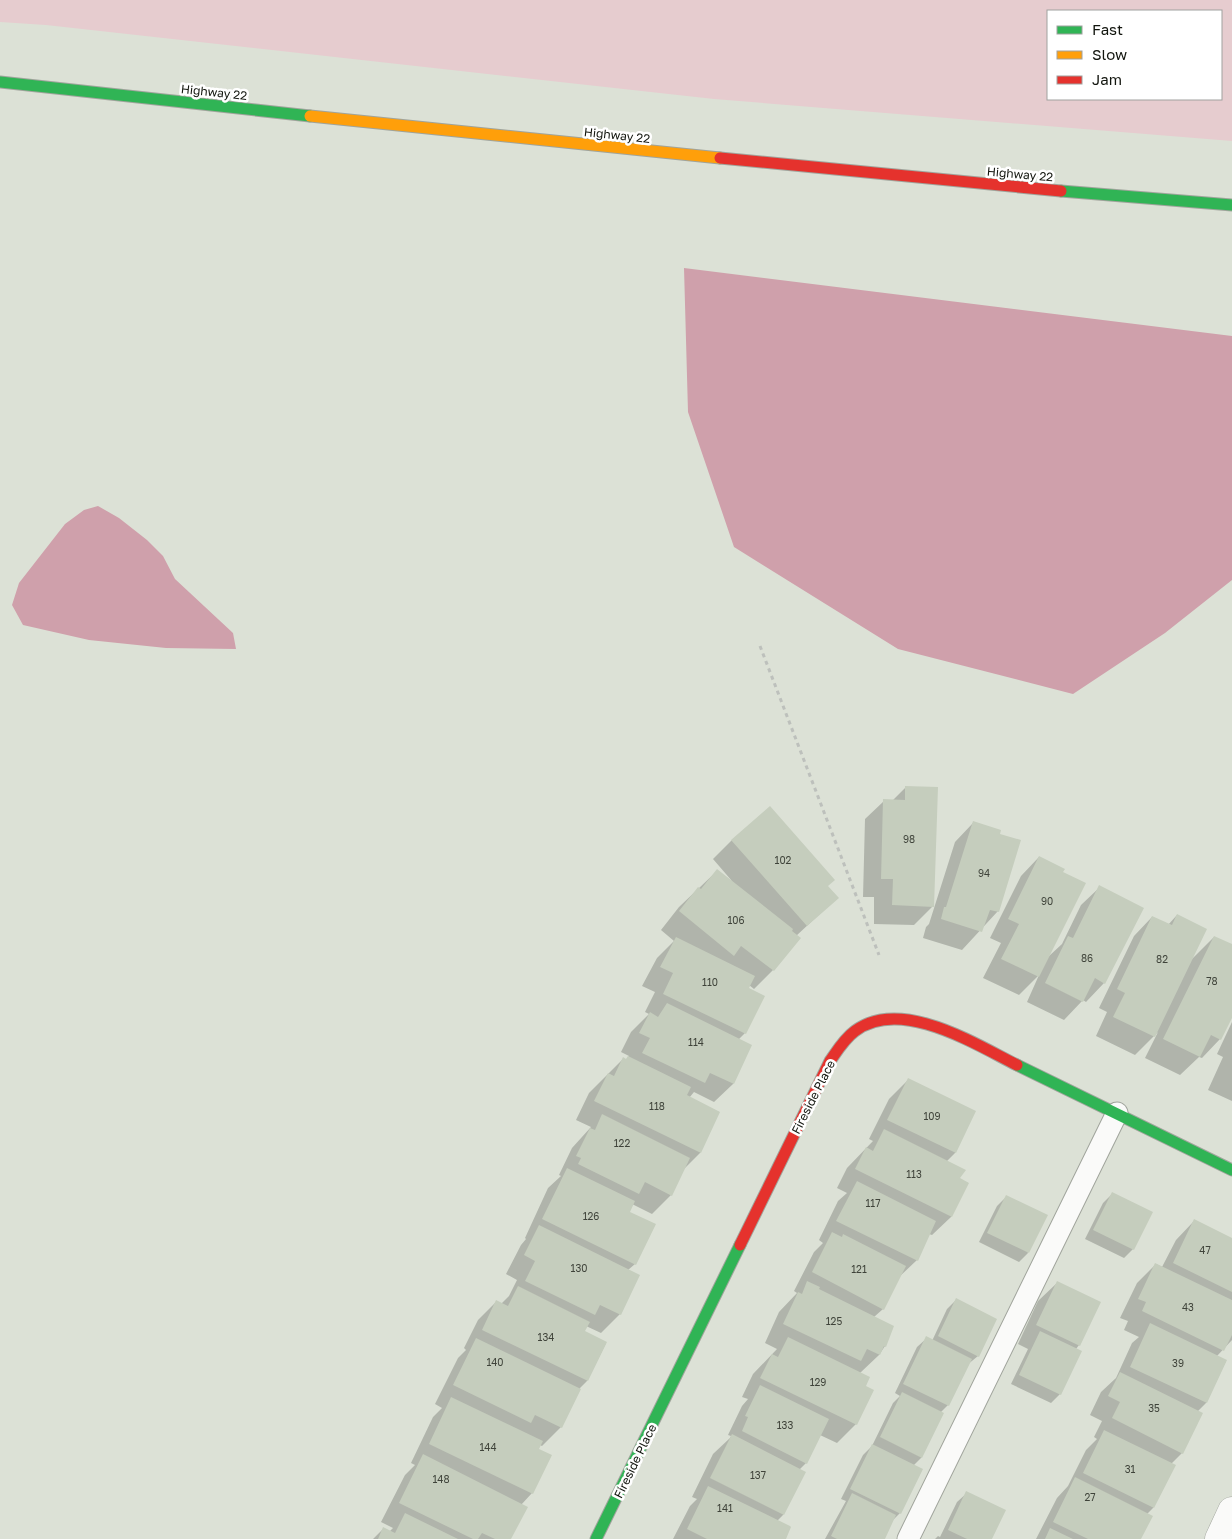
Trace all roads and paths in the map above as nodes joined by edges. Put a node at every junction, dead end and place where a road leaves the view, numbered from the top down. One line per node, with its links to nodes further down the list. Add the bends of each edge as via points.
1 (0, 82): 2 (main road, Highway 22, via 726,160)
2 (1232, 205)
3 (760, 646): 4 (path)
4 (879, 955)
5 (1117, 1113): 6 (main road, Fireside Place); 8 (main road, Fireside Place, via 946,1030 922,1022 899,1019 857,1029 830,1062); 9 (lane)
6 (1232, 1170)
7 (1232, 1511): 10 (street)
8 (596, 1539)
9 (908, 1539)
10 (1219, 1539)

